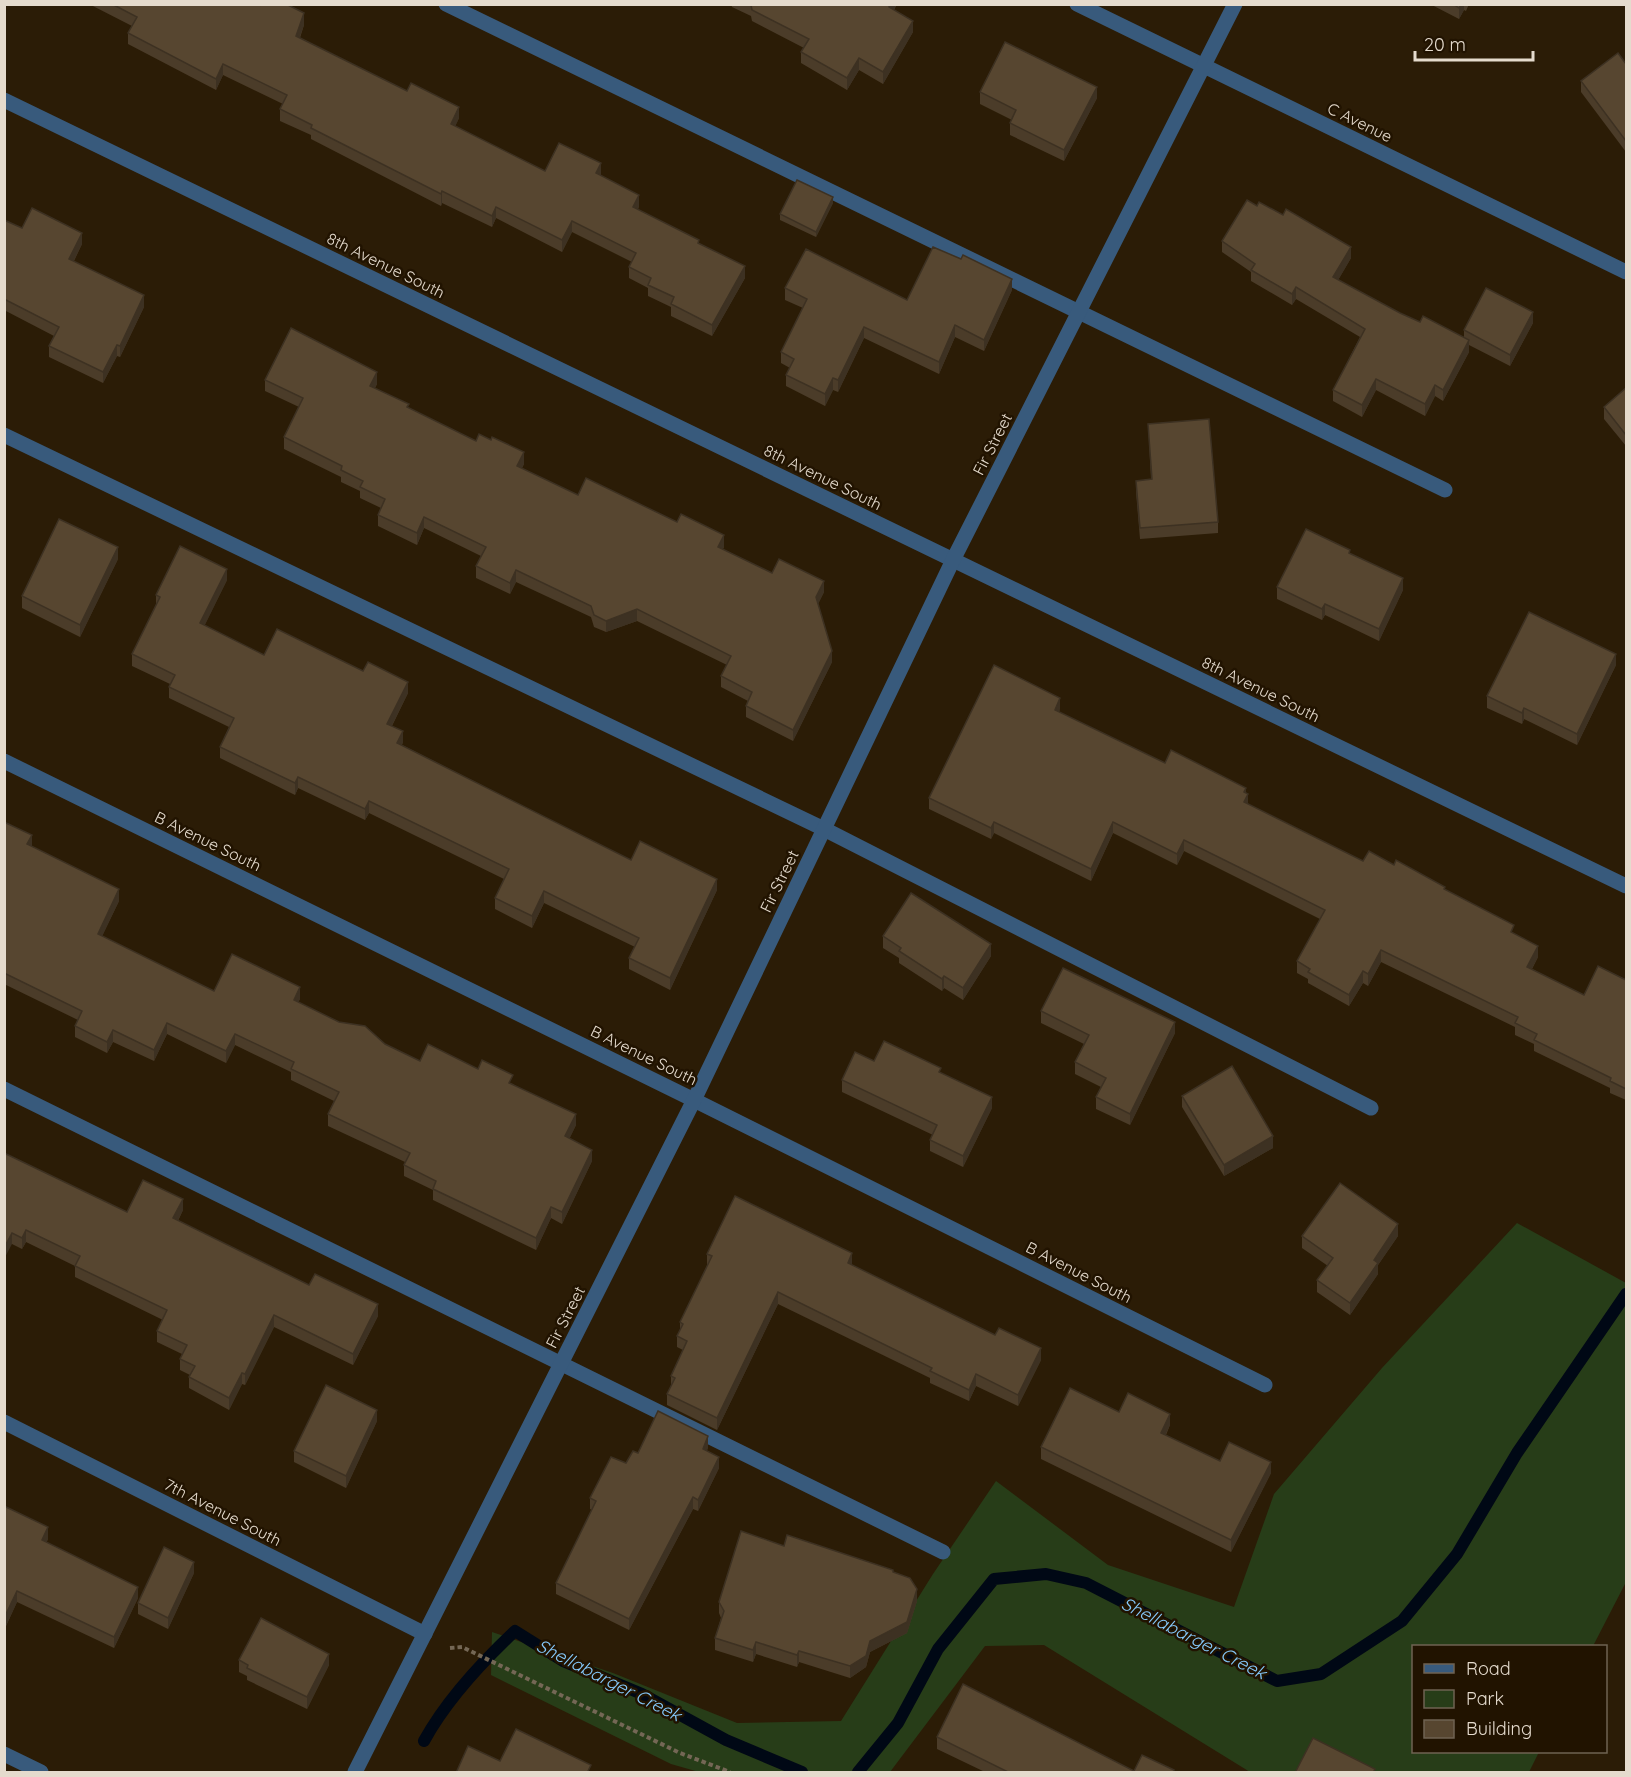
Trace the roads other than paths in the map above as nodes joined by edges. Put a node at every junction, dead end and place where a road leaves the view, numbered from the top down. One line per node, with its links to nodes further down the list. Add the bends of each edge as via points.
1 (446, 4): 7 (street)
2 (1077, 4): 4 (street, C Avenue)
3 (1234, 4): 4 (street, Fir Street)
4 (1204, 66): 6 (street, C Avenue); 7 (street, Fir Street)
5 (4, 100): 10 (street, 8th Avenue South)
6 (1626, 272)
7 (1079, 313): 9 (street); 10 (street, Fir Street)
8 (4, 435): 12 (street)
9 (1445, 490)
10 (953, 560): 12 (street, Fir Street); 13 (street, 8th Avenue South)
11 (4, 761): 15 (street, B Avenue South)
12 (824, 829): 15 (street, Fir Street); 16 (street)
13 (1626, 886)
14 (4, 1089): 17 (street)
15 (694, 1100): 17 (street, Fir Street); 18 (street, B Avenue South)
16 (1371, 1108)
17 (561, 1364): 20 (street); 21 (street, Fir Street)
18 (1265, 1385)
19 (4, 1422): 21 (street, 7th Avenue South)
20 (943, 1552)
21 (425, 1634): 24 (street, Fir Street)
22 (4, 1754): 23 (street)
23 (41, 1773)
24 (355, 1773)

